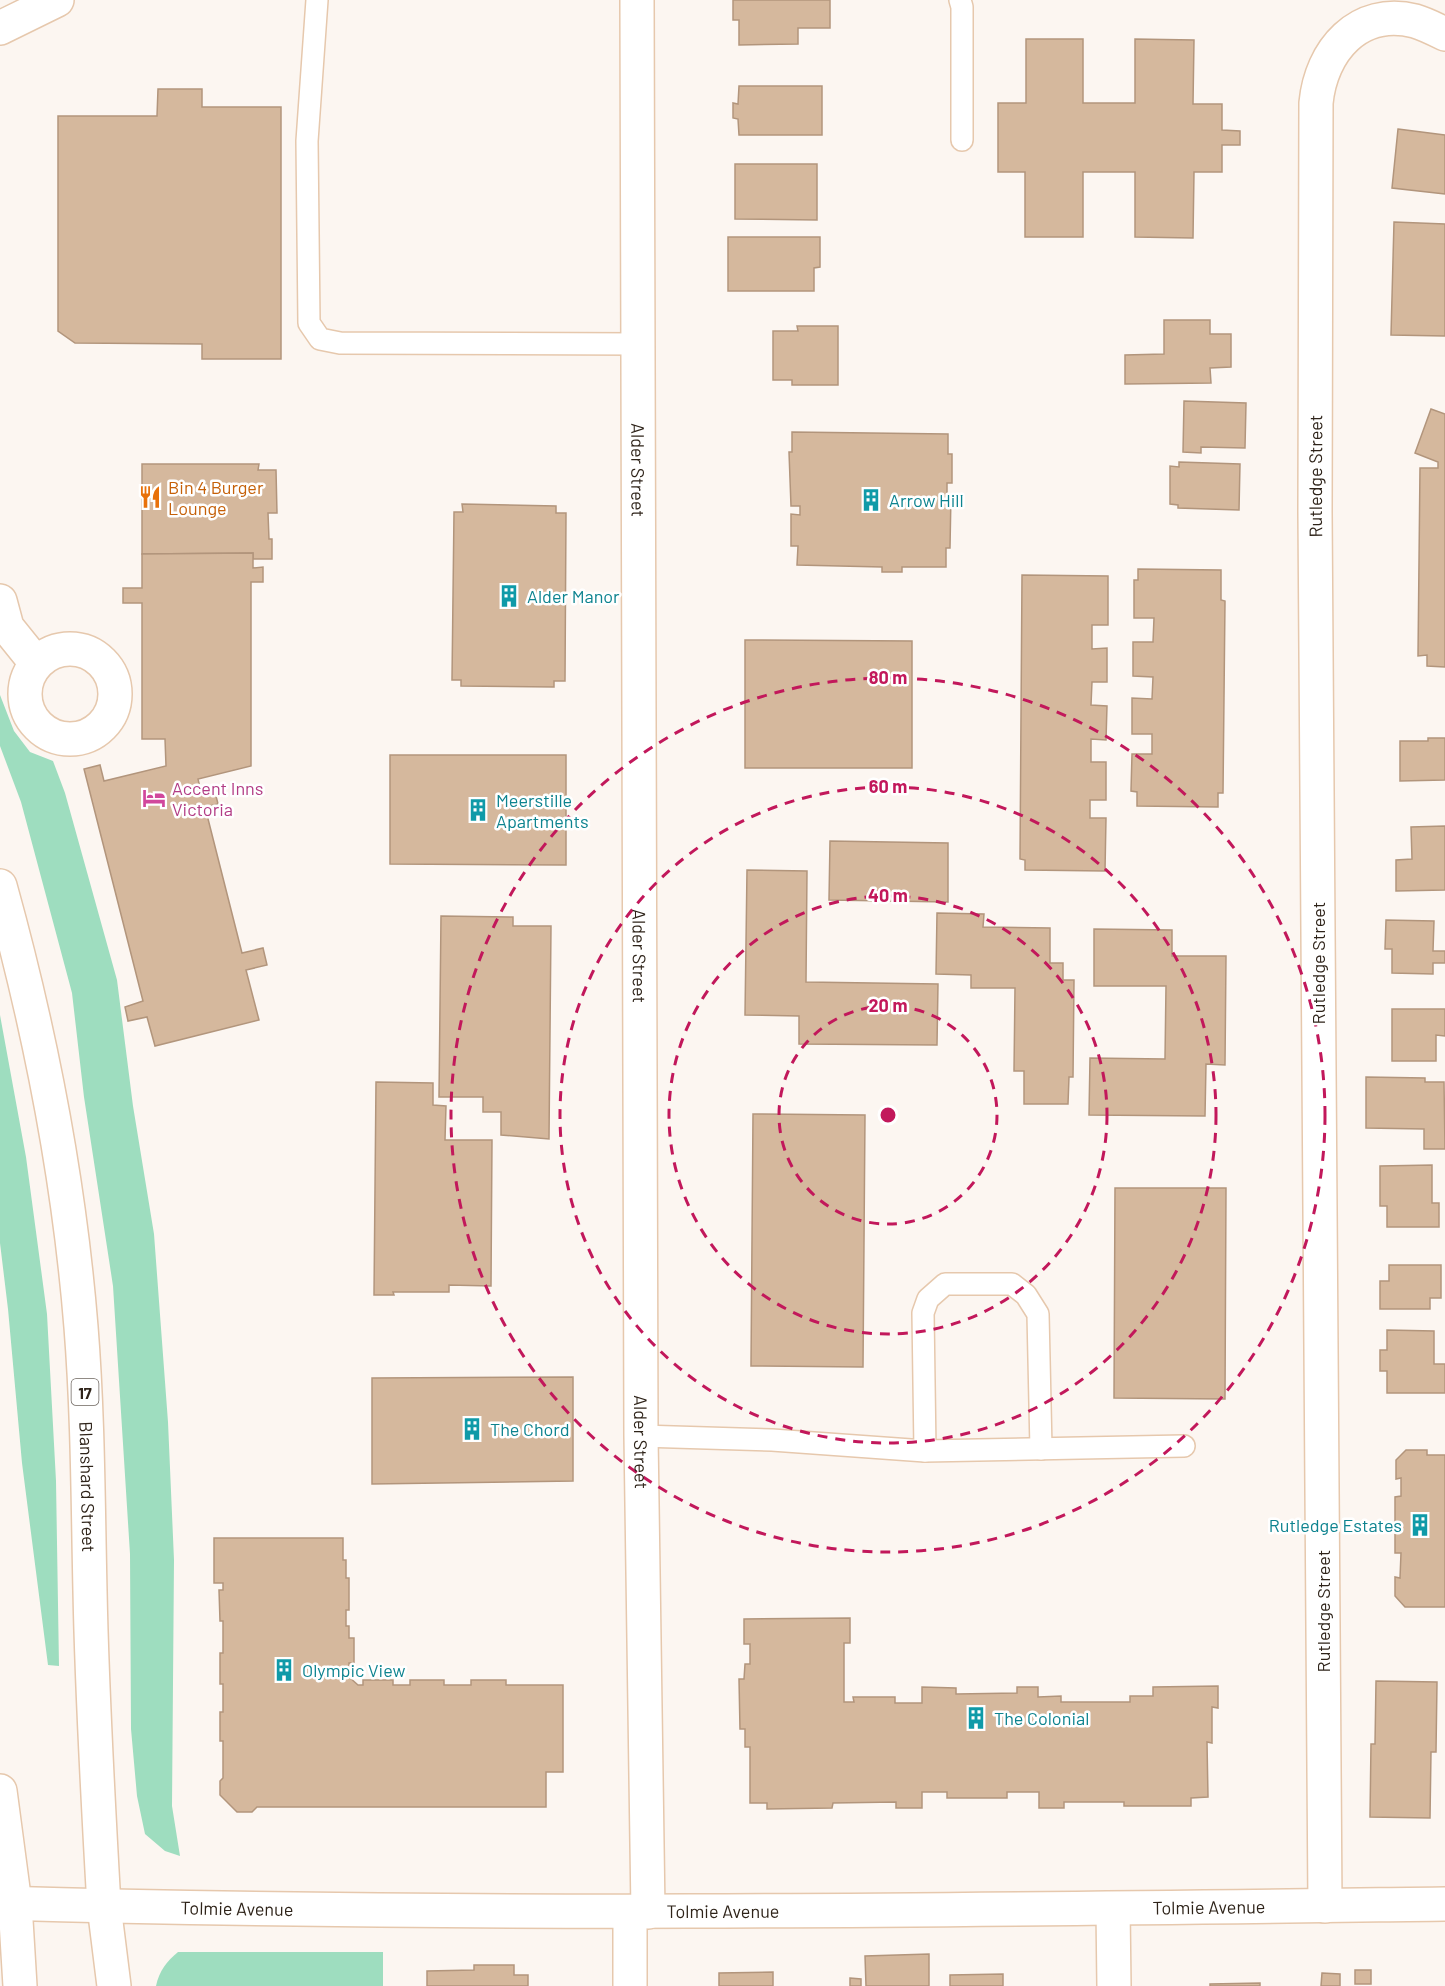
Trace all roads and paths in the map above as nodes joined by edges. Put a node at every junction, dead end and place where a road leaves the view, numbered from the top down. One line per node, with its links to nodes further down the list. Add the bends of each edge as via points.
1 (57, 0): 5 (main road)
2 (318, 0): 8 (lane, via 307,141 309,323 320,339 340,343)
3 (637, 0): 8 (main road, Alder Street)
4 (960, 0): 7 (lane)
5 (0, 28)
6 (1445, 33): 20 (main road, Rutledge Street, via 1403,19 1377,21 1352,32 1326,61 1316,103 1315,524)
7 (962, 140)
8 (638, 344): 12 (main road, Alder Street)
9 (0, 601): 10 (main road, via 7,627)
10 (36, 663)
11 (0, 886): 19 (main road, Blanshard Street / 17, via 51,1100 81,1326 95,1750)
12 (641, 1436): 15 (lane); 22 (main road, Alder Street)
13 (1184, 1446): 14 (lane)
14 (1041, 1449): 15 (lane); 15 (lane, via 1038,1314 1026,1295 1012,1284 945,1284 928,1299 923,1313)
15 (925, 1451)
16 (0, 1791): 17 (main road)
17 (8, 1904): 19 (main road, Tolmie Avenue); 23 (main road)
18 (1445, 1904): 20 (main road, Tolmie Avenue)
19 (105, 1906): 22 (main road, Tolmie Avenue); 24 (main road, Blanshard Street / 17)
20 (1325, 1906): 21 (main road, Tolmie Avenue)
21 (1113, 1909): 22 (main road, Tolmie Avenue); 26 (main road)
22 (639, 1912): 25 (main road, Alder Street)
23 (20, 1986)
24 (114, 1986)
25 (630, 1986)
26 (1114, 1986)

